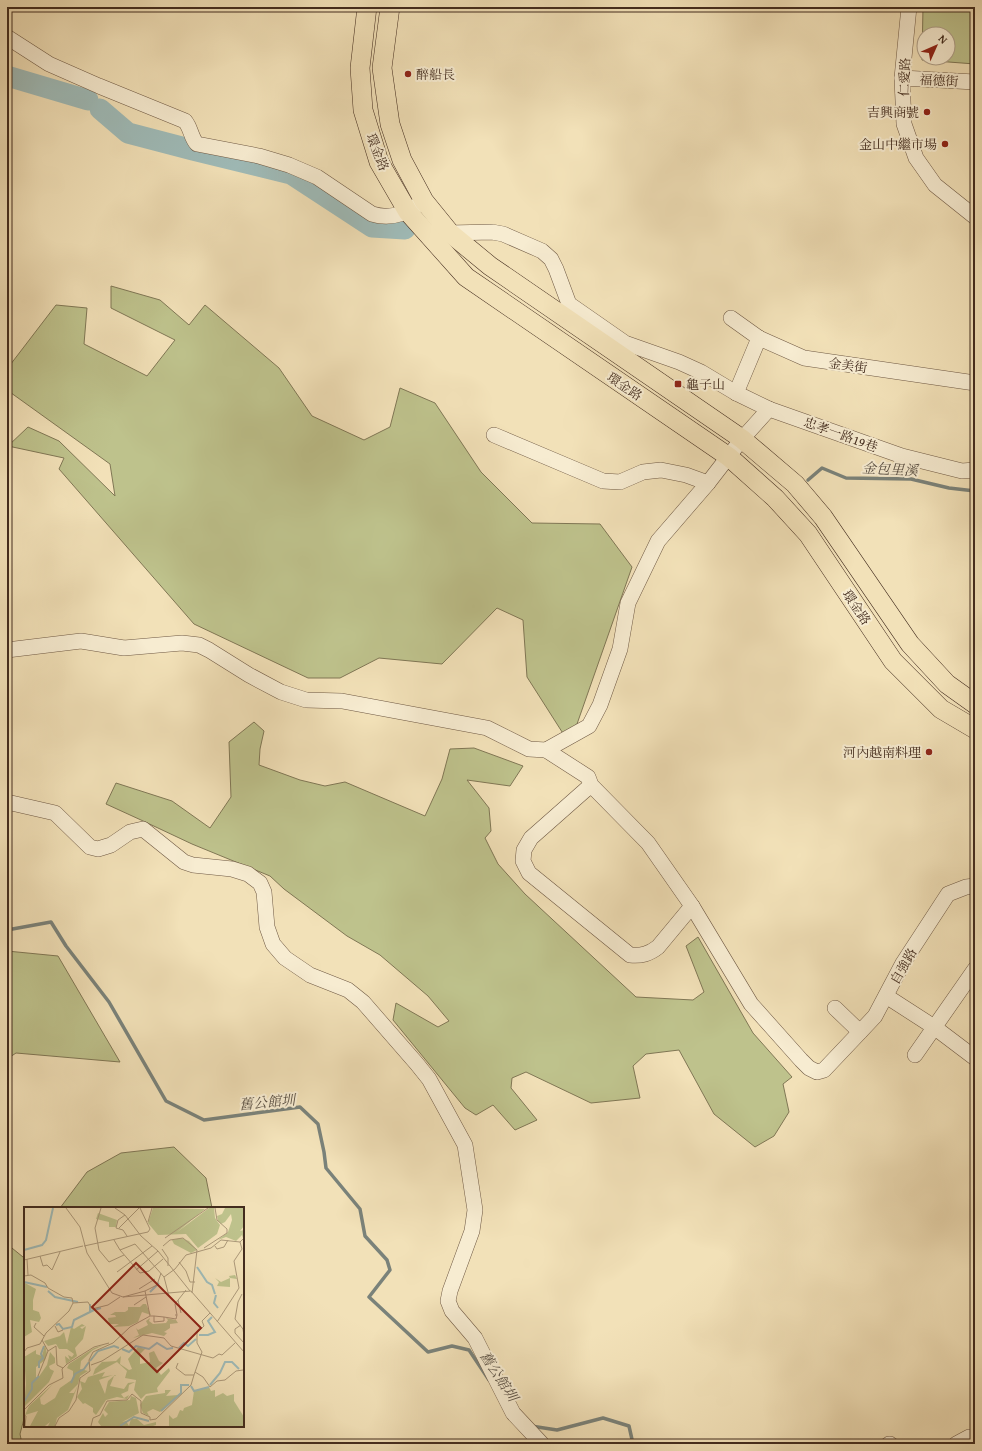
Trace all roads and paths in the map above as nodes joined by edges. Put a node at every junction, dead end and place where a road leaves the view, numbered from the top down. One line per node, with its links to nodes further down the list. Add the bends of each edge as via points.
1 (366, 7): 8 (main road, 環金路, via 360,68 363,110 379,162)
2 (390, 7): 7 (main road, 環金路, via 382,68 390,124 402,160)
3 (910, 7): 5 (street, 仁愛路)
4 (7, 37): 8 (street, via 50,64 185,121 197,144 259,156 289,165 317,177 372,214 383,217)
5 (902, 78): 6 (street, 福德街); 9 (street, 仁愛路, via 904,124 916,158 935,185)
6 (975, 82)
7 (424, 201): 8 (street); 10 (main road, 環金路)
8 (408, 212): 18 (main road, 環金路, via 466,277)
9 (975, 217)
10 (450, 233): 14 (street, 忠孝一路19巷, via 503,234 542,251 551,259 569,304 625,343 695,370); 17 (main road, 環金路, via 490,266)
11 (731, 318): 12 (street, 金美街)
12 (759, 338): 13 (street, 金美街, via 804,358); 14 (street)
13 (975, 383)
14 (736, 394): 15 (street, 忠孝一路19巷)
15 (769, 409): 17 (street); 19 (street, 忠孝一路19巷, via 902,456 962,471)
16 (494, 435): 20 (street, via 603,481 620,482 643,472 661,470)
17 (742, 439): 18 (street); 22 (main road, 環金路, via 795,484 823,517 910,644 947,684)
18 (729, 457): 20 (street); 23 (main road, 環金路, via 775,498 808,534 893,661 941,709)
19 (975, 470)
20 (708, 483): 24 (street, via 658,541 628,603 620,649 600,705 588,726)
21 (7, 650): 24 (street, via 81,641 124,648 182,643 199,645 281,692 306,700 342,701 487,728 529,749)
22 (975, 704)
23 (975, 729)
24 (546, 750): 25 (street, via 588,777)
25 (591, 785): 28 (street, via 648,843); 28 (street, via 532,838 524,850 523,861 530,872 630,955 641,956 652,952)
26 (7, 802): 37 (street, via 55,814 90,847 98,849 111,845 130,832 143,829 184,862 248,874 260,883 264,892 267,928 273,944 285,958 310,975 348,990 363,1002 417,1064 429,1079 465,1145 475,1210 472,1231 448,1301 452,1311 475,1338 514,1413)
27 (975, 886): 30 (street, 自強路, via 948,894 903,963)
28 (692, 906): 33 (street, 自強路, via 751,1004 809,1068 817,1072 824,1070)
29 (975, 969): 32 (street)
30 (886, 996): 32 (street); 33 (street, 自強路, via 875,1016)
31 (835, 1008): 33 (street)
32 (934, 1026): 34 (street); 35 (street)
33 (860, 1032)
34 (915, 1055)
35 (975, 1058)
36 (975, 1437): 38 (street, via 969,1437)
37 (542, 1444)
38 (956, 1444)

